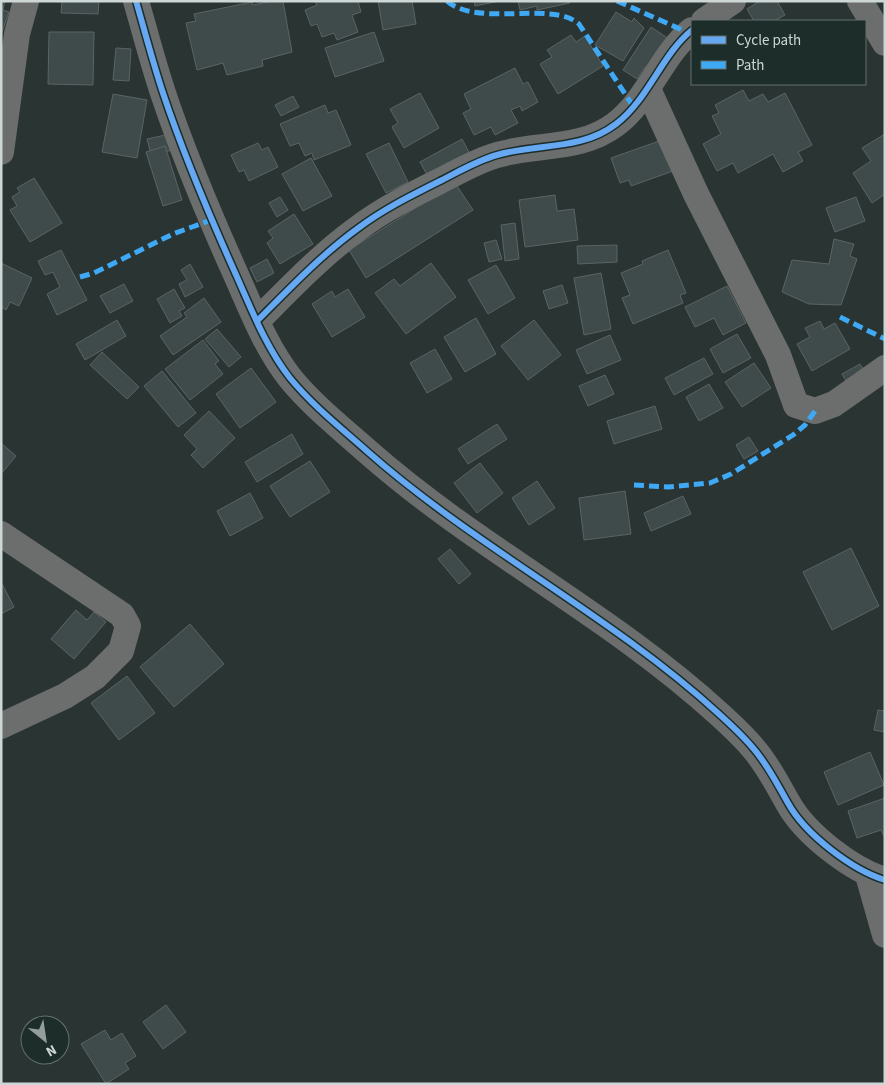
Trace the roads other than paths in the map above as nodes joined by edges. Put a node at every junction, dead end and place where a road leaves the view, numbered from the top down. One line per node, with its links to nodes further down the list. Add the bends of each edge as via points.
1 (26, 1): 9 (street, via 17,34)
2 (136, 1): 10 (street, via 166,103 211,220)
3 (733, 1): 5 (street)
4 (860, 1): 7 (street)
5 (705, 20)
6 (691, 31): 8 (street)
7 (885, 42)
8 (648, 89): 10 (street, via 617,124 601,133 579,142 522,149 476,162 401,201 357,228 321,258); 11 (street, via 700,203 778,355 796,405 815,411 834,404)
9 (1, 152)
10 (257, 322): 14 (street, via 287,375 336,426 418,493 665,667 754,748 778,782 789,806 824,846)
11 (885, 368)
12 (1, 534): 13 (street, via 122,615 128,626 121,651 95,677 65,696)
13 (1, 726)
14 (876, 877): 15 (street)
15 (885, 935)

